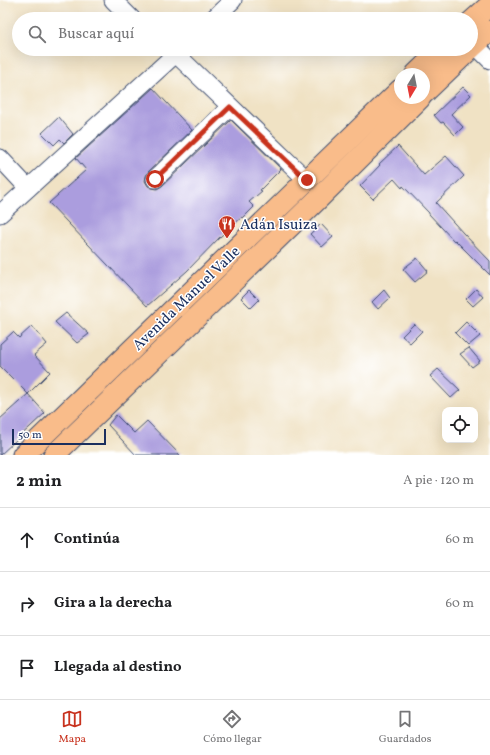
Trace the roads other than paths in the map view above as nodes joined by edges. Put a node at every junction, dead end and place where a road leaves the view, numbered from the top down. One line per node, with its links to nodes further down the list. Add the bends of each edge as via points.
1 (113, 0): 4 (street)
2 (233, 0): 5 (street)
3 (490, 5): 6 (main road)
4 (125, 12)
5 (220, 12)
6 (478, 16)
7 (490, 31): 8 (main road)
8 (478, 40)
9 (478, 51): 14 (street)
10 (169, 56): 23 (street)
11 (175, 56): 19 (street)
12 (435, 56): 15 (main road)
13 (461, 56): 16 (main road)
14 (490, 60)
15 (422, 68)
16 (430, 88)
17 (394, 96): 22 (main road, Avenida Manuel Valle)
18 (414, 104): 26 (main road, Avenida Manuel Valle)
19 (230, 107): 21 (street); 22 (street)
20 (0, 158): 23 (street)
21 (155, 179)
22 (307, 180): 25 (main road, Avenida Manuel Valle)
23 (28, 188): 24 (street)
24 (0, 214)
25 (23, 455)
26 (54, 455)

